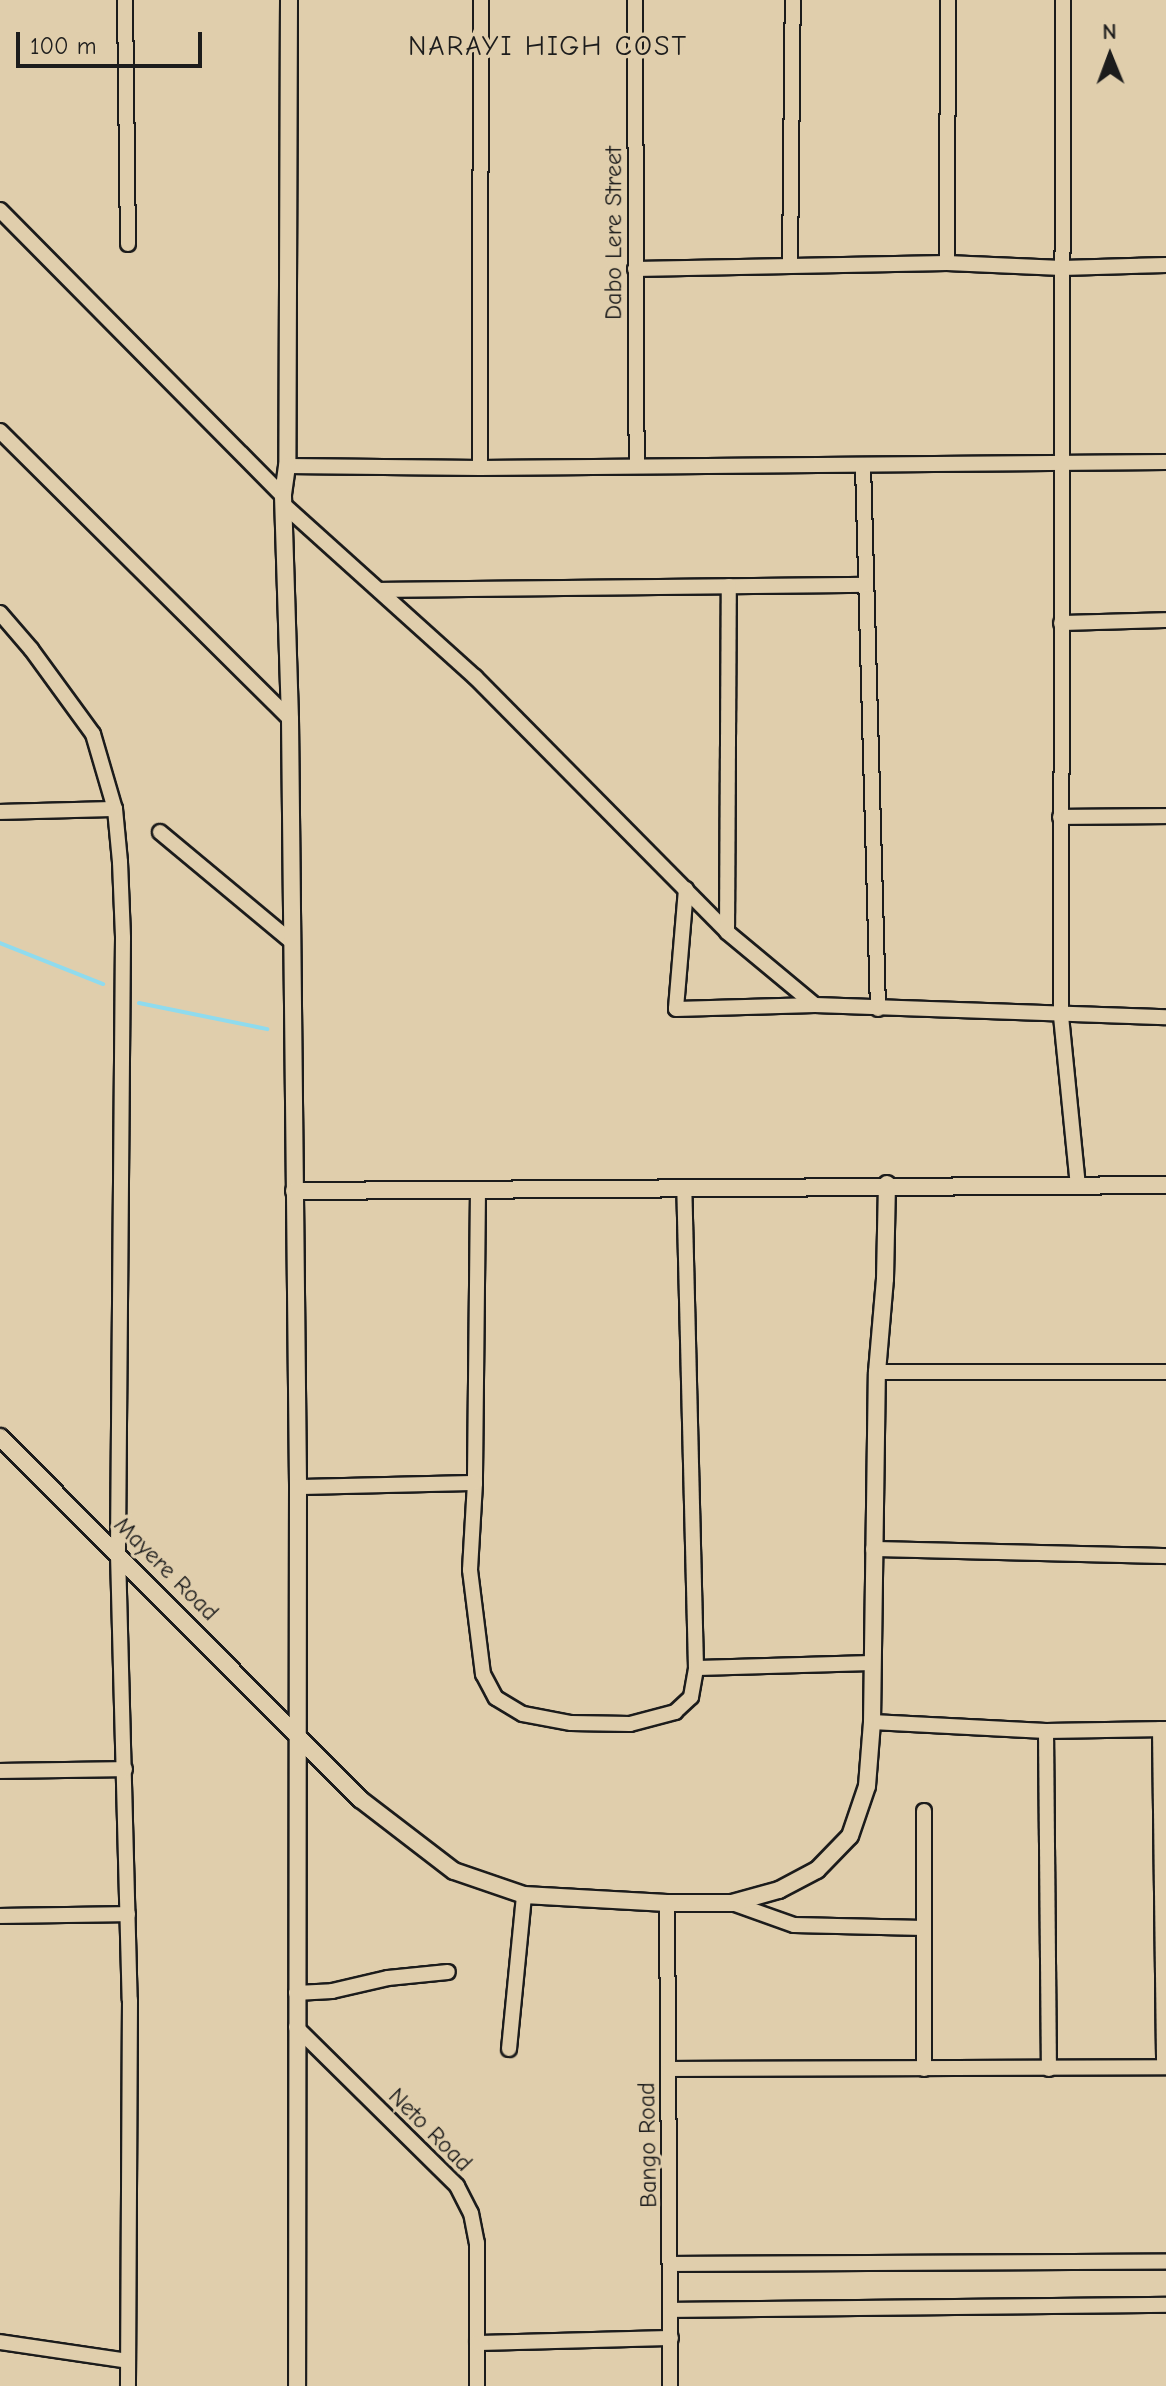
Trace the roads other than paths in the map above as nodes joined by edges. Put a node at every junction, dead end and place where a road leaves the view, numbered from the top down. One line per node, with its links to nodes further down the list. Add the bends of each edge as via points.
1 (125, 0): 9 (street)
2 (289, 0): 20 (street)
3 (481, 0): 21 (street)
4 (635, 0): 14 (street, Dabo Lere Street)
5 (793, 0): 11 (street)
6 (948, 0): 10 (street)
7 (1063, 0): 13 (street)
8 (0, 210): 22 (street)
9 (128, 244)
10 (947, 263): 11 (street); 13 (street)
11 (790, 265): 14 (street)
12 (1166, 265): 13 (street)
13 (1062, 268): 17 (street)
14 (635, 269): 18 (street, Dabo Lere Street)
15 (0, 431): 29 (street)
16 (1166, 462): 17 (street)
17 (1060, 463): 19 (street); 28 (street)
18 (637, 465): 19 (street); 21 (street)
19 (863, 465): 23 (street)
20 (287, 466): 21 (street); 22 (street)
21 (480, 468)
22 (284, 501): 25 (street); 29 (street)
23 (865, 585): 24 (street); 39 (street)
24 (729, 586): 25 (street); 36 (street)
25 (381, 590): 35 (street)
26 (0, 613): 30 (street, via 93,734)
27 (1166, 620): 28 (street)
28 (1061, 623): 33 (street)
29 (290, 719): 37 (street)
30 (115, 809): 31 (street); 54 (street, via 123,938)
31 (0, 812)
32 (1166, 816): 33 (street)
33 (1060, 817): 40 (street)
34 (160, 832): 37 (street)
35 (686, 889): 36 (street); 38 (street, via 676,1009)
36 (727, 932): 38 (street)
37 (292, 942): 47 (street)
38 (815, 1005): 39 (street)
39 (878, 1009): 40 (street)
40 (1061, 1016): 41 (street); 43 (street)
41 (1166, 1017)
42 (887, 1184): 43 (street); 45 (street); 48 (street, Mayere Road)
43 (1078, 1185): 44 (street)
44 (1166, 1185)
45 (684, 1187): 46 (street); 57 (street)
46 (478, 1190): 47 (street); 51 (street)
47 (294, 1191): 52 (street)
48 (877, 1372): 49 (street); 53 (street, Mayere Road)
49 (1166, 1372)
50 (0, 1437): 54 (street, Mayere Road)
51 (475, 1483): 52 (street); 57 (street, via 472,1611 483,1674 496,1698 523,1714 559,1721 630,1724 675,1712 691,1697)
52 (298, 1487): 61 (street)
53 (873, 1549): 55 (street); 56 (street, Mayere Road)
54 (118, 1554): 61 (street, Mayere Road); 62 (street)
55 (1166, 1556)
56 (873, 1663): 57 (street); 58 (street, Mayere Road)
57 (696, 1668)
58 (872, 1722): 60 (street); 67 (street, Mayere Road, via 867,1786 850,1836 817,1870 779,1890)
59 (1163, 1729): 60 (street); 75 (street)
60 (1046, 1731): 78 (street)
61 (296, 1735): 65 (street, Mayere Road, via 360,1799 454,1871); 72 (street)
62 (125, 1769): 63 (street); 68 (street)
63 (0, 1771)
64 (924, 1811): 70 (street)
65 (524, 1895): 66 (street, Mayere Road); 74 (street)
66 (667, 1903): 67 (street, Mayere Road); 76 (street, Bango Road)
67 (732, 1903): 70 (street, via 794,1925)
68 (128, 1914): 69 (street); 86 (street)
69 (0, 1916)
70 (924, 1928): 77 (street)
71 (448, 1972): 72 (street)
72 (296, 1993): 73 (street)
73 (296, 2027): 85 (street, Neto Road, via 457,2186 471,2213 477,2243); 88 (street)
74 (509, 2049)
75 (1165, 2067): 78 (street)
76 (669, 2069): 77 (street); 80 (street, Bango Road)
77 (924, 2069): 78 (street)
78 (1049, 2069)
79 (1166, 2261): 80 (street)
80 (672, 2264): 82 (street, Bango Road)
81 (1166, 2305): 82 (street)
82 (671, 2310): 83 (street, Bango Road)
83 (671, 2338): 85 (street); 90 (street, Bango Road)
84 (0, 2342): 86 (street)
85 (477, 2343): 89 (street, Neto Road)
86 (128, 2361): 87 (street)
87 (128, 2386)
88 (297, 2386)
89 (477, 2386)
90 (670, 2386)

